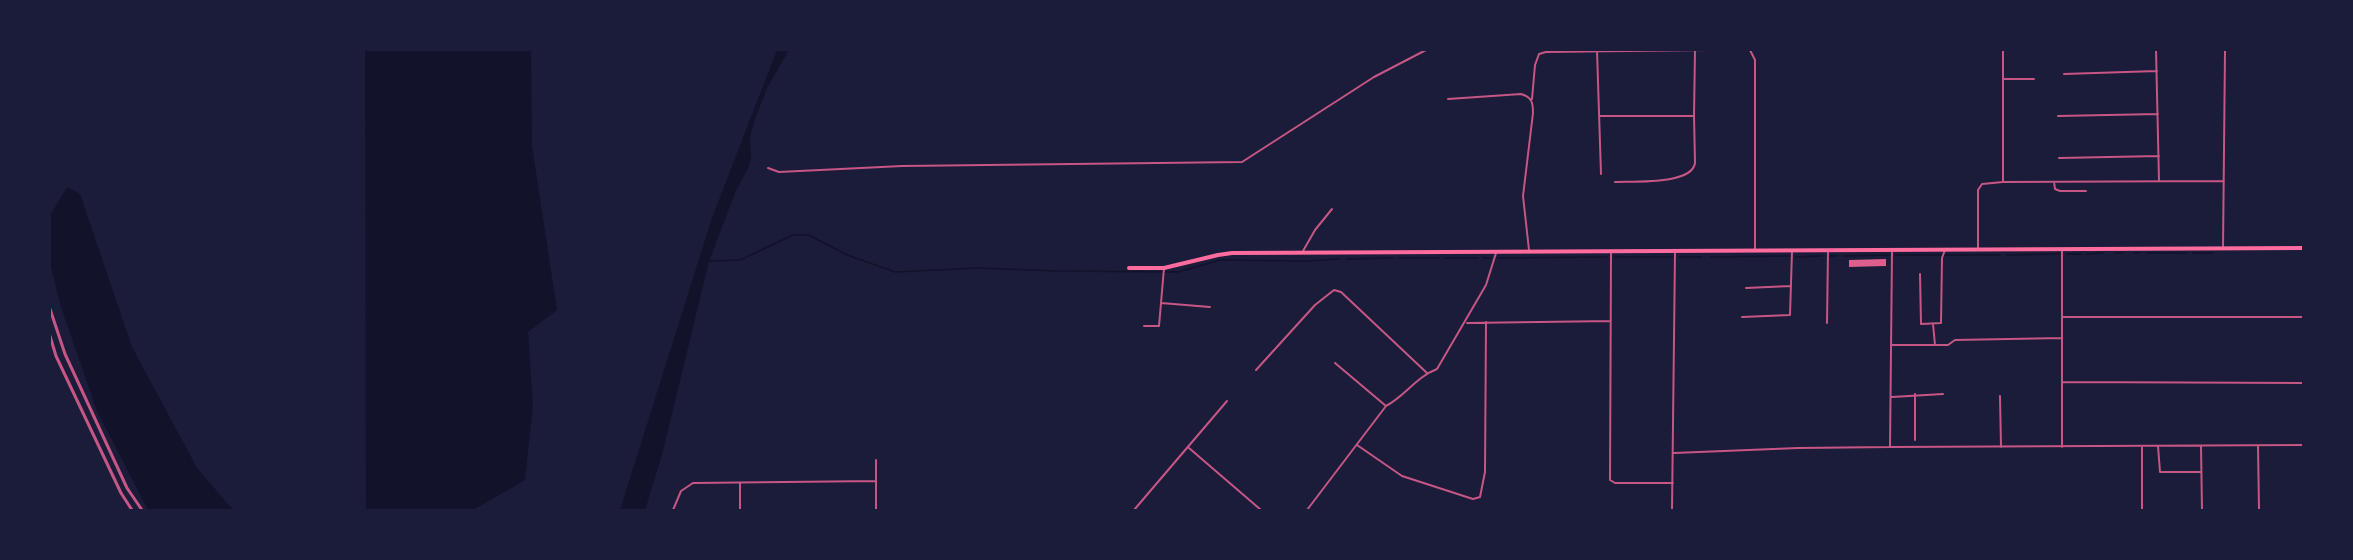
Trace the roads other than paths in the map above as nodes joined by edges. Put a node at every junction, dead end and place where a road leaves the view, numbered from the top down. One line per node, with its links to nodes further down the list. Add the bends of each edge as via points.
1 (1426, 50): 21 (street, via 1374,78 1242,162 902,166 779,172)
2 (1695, 50): 3 (street); 8 (street); 18 (street)
3 (1708, 50)
4 (1750, 50): 35 (street, via 1755,60)
5 (2002, 50): 11 (street)
6 (2156, 50): 9 (street)
7 (2225, 50): 24 (street)
8 (1597, 51): 14 (street, via 1539,54); 16 (street)
9 (2157, 71): 10 (street); 15 (street)
10 (2064, 74)
11 (2002, 79): 12 (street); 26 (street)
12 (2034, 79)
13 (1448, 99): 14 (street, via 1521,94)
14 (1532, 100): 42 (street, via 1523,196)
15 (2158, 114): 17 (street); 19 (street)
16 (1599, 116): 18 (street); 22 (street)
17 (2058, 116)
18 (1694, 117): 25 (street, via 1695,163 1688,174)
19 (2159, 156): 20 (street); 23 (street)
20 (2059, 158)
21 (768, 168)
22 (1601, 174)
23 (2159, 181): 24 (street); 27 (street)
24 (2224, 181): 31 (street)
25 (1615, 182)
26 (2003, 182): 27 (street); 33 (street, via 1979,186)
27 (2054, 182): 28 (street, via 2055,189 2060,191)
28 (2086, 191)
29 (1332, 209): 43 (street)
30 (2304, 248): 31 (main road)
31 (2223, 249): 34 (main road)
32 (1944, 250): 33 (main road); 38 (main road); 59 (street, via 1941,323)
33 (1978, 250): 34 (main road)
34 (2061, 250): 53 (street)
35 (1755, 251): 36 (main road); 40 (main road)
36 (1792, 251): 37 (main road); 47 (street)
37 (1828, 251): 38 (main road); 58 (street)
38 (1892, 251): 63 (street)
39 (1611, 252): 40 (main road); 42 (main road); 55 (street)
40 (1676, 252): 87 (street)
41 (1496, 253): 42 (main road); 43 (main road); 56 (street, via 1486,285)
42 (1530, 253)
43 (1302, 254): 45 (main road, via 1218,255)
44 (1129, 268): 45 (main road)
45 (1163, 269): 49 (street)
46 (1920, 274): 59 (street, via 1921,324)
47 (1791, 286): 48 (street); 52 (street, via 1790,315)
48 (1746, 288)
49 (1161, 303): 50 (street); 60 (street, via 1159,326)
50 (1210, 307)
51 (50, 309): 94 (street, via 65,354 127,488)
52 (1742, 316)
53 (2062, 317): 54 (street); 62 (street)
54 (2304, 317)
55 (1611, 321): 57 (street); 92 (street, via 1610,480)
56 (1465, 322): 57 (street); 67 (street, via 1437,369)
57 (1486, 322): 77 (street, via 1485,472 1480,497 1473,499 1402,476)
58 (1827, 323)
59 (1933, 324): 64 (street)
60 (1144, 326)
61 (50, 336): 93 (street, via 56,356)
62 (2062, 338): 64 (street, via 1955,340 1948,345); 68 (street)
63 (1892, 345): 64 (street); 73 (street)
64 (1935, 345)
65 (1335, 363): 75 (street)
66 (1256, 370): 67 (street, via 1315,305 1334,290 1341,292)
67 (1427, 373): 75 (street)
68 (2062, 382): 69 (street); 85 (street)
69 (2304, 383)
70 (1943, 393): 71 (street)
71 (1915, 394): 73 (street); 76 (street)
72 (2000, 396): 84 (street)
73 (1891, 397): 83 (street)
74 (1227, 401): 86 (street)
75 (1386, 406): 77 (street)
76 (1915, 440)
77 (1357, 445): 100 (street)
78 (2142, 446): 79 (street); 85 (street); 102 (street)
79 (2158, 446): 80 (street); 89 (street, via 2160,472)
80 (2201, 446): 81 (street); 89 (street)
81 (2258, 446): 82 (street); 104 (street)
82 (2304, 446)
83 (1890, 447): 84 (street); 87 (street)
84 (2001, 447): 85 (street)
85 (2062, 447)
86 (1189, 448): 98 (street); 99 (street)
87 (1674, 453): 92 (street)
88 (876, 460): 90 (street)
89 (2201, 472): 103 (street)
90 (876, 481): 91 (street); 97 (street)
91 (740, 482): 95 (street, via 687,485); 96 (street)
92 (1673, 483): 101 (street)
93 (132, 510)
94 (142, 510)
95 (673, 510)
96 (740, 510)
97 (876, 510)
98 (1134, 510)
99 (1261, 510)
100 (1307, 510)
101 (1672, 510)
102 (2142, 510)
103 (2202, 510)
104 (2259, 510)

